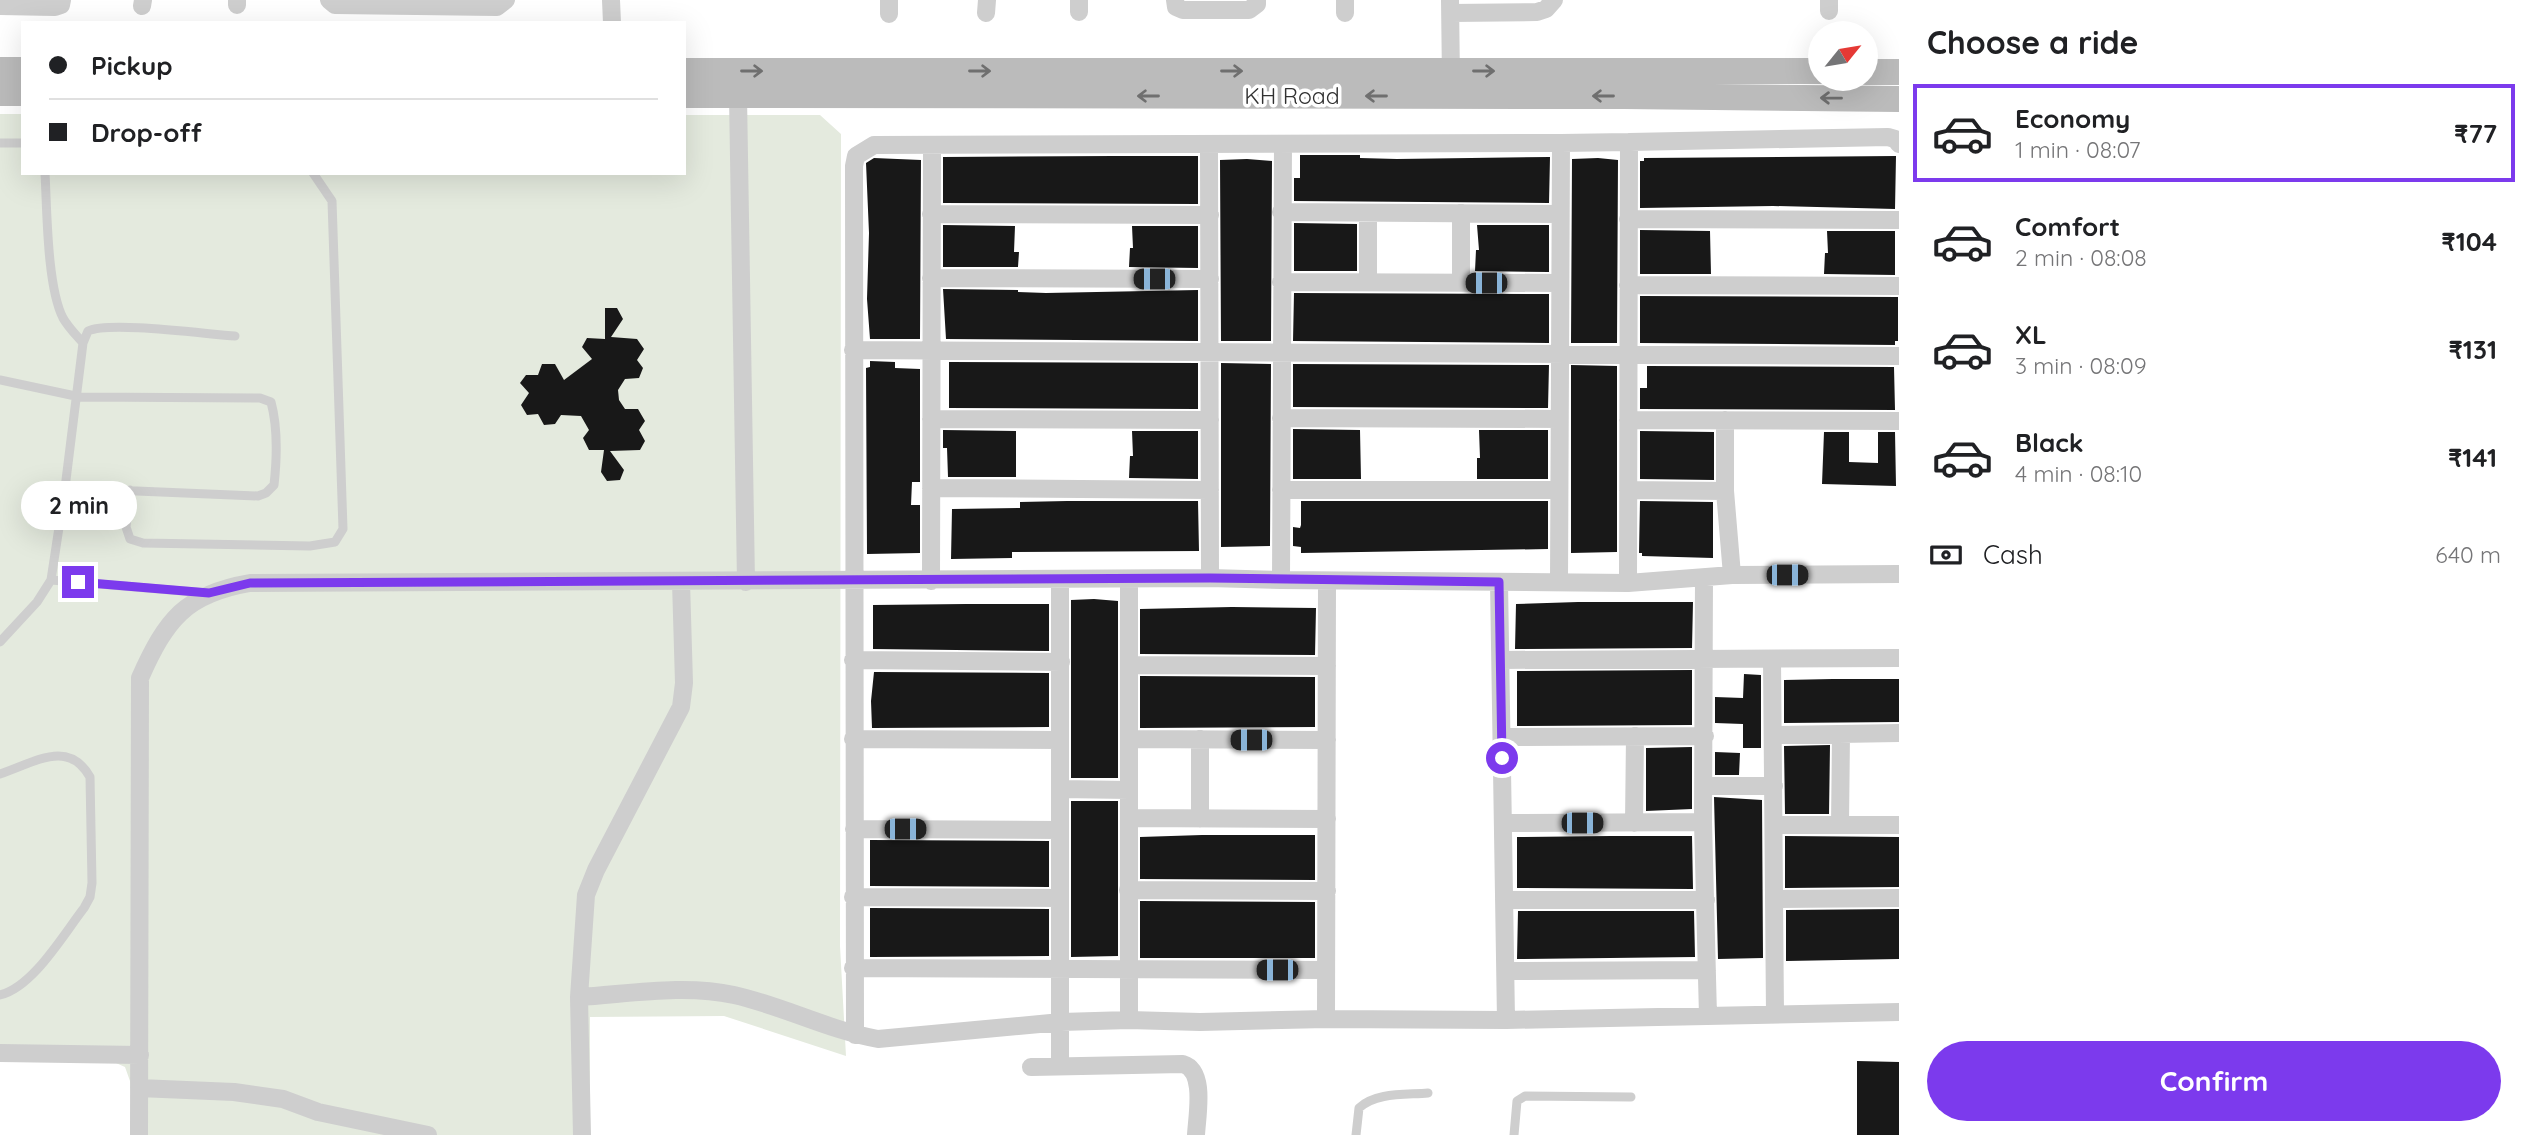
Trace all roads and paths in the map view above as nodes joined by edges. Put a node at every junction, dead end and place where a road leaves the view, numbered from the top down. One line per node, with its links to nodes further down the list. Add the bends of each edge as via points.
1 (62, 0): 9 (street, via 55,7)
2 (329, 0): 8 (street, via 335,5)
3 (506, 0): 8 (street, via 497,7)
4 (611, 0): 11 (street)
5 (1175, 0): 6 (street, via 1176,7 1183,10 1249,10)
6 (1257, 0)
7 (1554, 0): 10 (street, via 1537,12)
8 (415, 3)
9 (0, 6)
10 (1450, 6): 18 (street)
11 (611, 21)
12 (0, 70): 13 (main road)
13 (21, 70)
14 (686, 71): 18 (main road, KH Road, one-way to 18)
15 (1808, 71): 18 (main road, KH Road, one-way to 15)
16 (1878, 72): 17 (main road)
17 (1899, 72)
18 (1451, 83): 22 (main road, KH Road, one-way to 22); 23 (main road, KH Road, one-way to 18)
19 (0, 93): 20 (main road)
20 (21, 93)
21 (686, 95): 22 (main road, KH Road)
22 (738, 96): 88 (street)
23 (1899, 99)
24 (1629, 142): 27 (street); 30 (street, via 1888,137); 40 (street)
25 (0, 143): 26 (lane)
26 (21, 143)
27 (1561, 143): 29 (street); 38 (street)
28 (1209, 144): 29 (street); 31 (street); 39 (street)
29 (1283, 144): 34 (street)
30 (1899, 144)
31 (932, 145): 37 (street); 52 (street, via 874,145 856,156)
32 (45, 175): 51 (lane, via 58,304)
33 (314, 175): 70 (lane, via 332,201 343,530 335,542 310,546 143,543 130,539 126,527)
34 (1281, 212): 35 (street); 44 (street)
35 (1368, 213): 36 (street); 45 (street)
36 (1461, 213): 38 (street); 46 (street)
37 (931, 214): 39 (street); 42 (street)
38 (1559, 214): 47 (street)
39 (1210, 215): 43 (street)
40 (1628, 219): 41 (street); 48 (street)
41 (1899, 220)
42 (931, 278): 43 (street); 53 (street)
43 (1210, 279): 54 (street)
44 (1281, 282): 45 (street); 55 (street)
45 (1368, 282): 46 (street)
46 (1461, 283): 47 (street)
47 (1559, 283): 56 (street)
48 (1628, 285): 49 (street); 57 (street)
49 (1899, 286)
50 (235, 336): 51 (lane, via 96,327 88,331)
51 (83, 343): 60 (lane)
52 (853, 350): 53 (street); 84 (street)
53 (931, 351): 54 (street); 62 (street)
54 (1210, 352): 55 (street); 66 (street)
55 (1281, 352): 56 (street); 61 (street)
56 (1559, 354): 57 (street); 63 (street)
57 (1628, 354): 58 (street); 64 (street)
58 (1899, 356)
59 (0, 380): 60 (lane)
60 (76, 396): 68 (lane); 70 (lane, via 260,398 271,402 275,473 274,485 266,492 258,496)
61 (1281, 418): 63 (street); 72 (street)
62 (931, 419): 66 (street); 69 (street)
63 (1559, 419): 73 (street)
64 (1628, 420): 65 (street); 74 (street)
65 (1725, 420): 67 (street); 75 (street)
66 (1210, 421): 71 (street)
67 (1899, 421)
68 (65, 488): 70 (lane); 81 (lane)
69 (931, 488): 71 (street); 85 (street)
70 (130, 490)
71 (1210, 490): 78 (street)
72 (1281, 490): 73 (street); 83 (street)
73 (1559, 490): 90 (street)
74 (1628, 490): 75 (street); 91 (street)
75 (1725, 491): 77 (street)
76 (1899, 574): 77 (street)
77 (1731, 575): 79 (street)
78 (1210, 578): 80 (street); 83 (street)
79 (1704, 578): 91 (street); 95 (street)
80 (1129, 579): 82 (street); 100 (street)
81 (51, 580): 92 (lane); 93 (lane)
82 (1060, 580): 85 (street); 99 (street)
83 (1281, 580): 86 (street)
84 (853, 581): 85 (street); 88 (street); 97 (street)
85 (931, 581)
86 (1326, 581): 89 (street); 101 (street)
87 (681, 582): 88 (street); 92 (street, via 250,583); 144 (street, via 681,707 586,895)
88 (746, 582)
89 (1499, 582): 90 (street); 98 (street)
90 (1559, 582): 91 (street)
91 (1628, 583)
92 (209, 593): 154 (street, via 177,614 154,645 140,678)
93 (0, 642)
94 (1899, 658): 96 (street)
95 (1704, 659): 96 (street); 98 (street); 106 (street)
96 (1772, 659): 104 (street)
97 (853, 660): 99 (street); 108 (street)
98 (1501, 660): 107 (street)
99 (1060, 662): 111 (street)
100 (1129, 665): 101 (street); 109 (street)
101 (1327, 666): 112 (street)
102 (1899, 733): 103 (street)
103 (1841, 734): 104 (street); 125 (street)
104 (1773, 735): 115 (street)
105 (1635, 736): 106 (street); 107 (street); 123 (street)
106 (1704, 736): 114 (street)
107 (1502, 737): 122 (street)
108 (853, 739): 111 (street); 127 (street)
109 (1129, 739): 110 (street); 117 (street)
110 (1200, 739): 112 (street); 119 (street)
111 (1060, 740): 116 (street)
112 (1327, 740): 120 (street)
113 (0, 774): 143 (lane, via 58,755 83,764 90,777 92,883 84,908 29,978)
114 (1705, 786): 115 (street); 121 (street)
115 (1774, 786): 124 (street)
116 (1060, 789): 117 (street); 128 (street)
117 (1129, 790): 118 (street)
118 (1130, 818): 119 (street); 129 (street)
119 (1200, 819): 120 (street)
120 (1327, 819): 130 (street)
121 (1703, 822): 123 (street); 136 (street)
122 (1503, 823): 123 (street); 135 (street)
123 (1634, 823)
124 (1774, 825): 125 (street); 134 (street)
125 (1840, 825): 126 (street)
126 (1899, 825)
127 (853, 829): 128 (street); 131 (street)
128 (1060, 830): 132 (street)
129 (1128, 890): 130 (street); 139 (street)
130 (1327, 891): 140 (street)
131 (853, 897): 132 (street); 137 (street)
132 (1060, 898): 138 (street)
133 (1899, 898): 134 (street)
134 (1775, 899): 146 (street)
135 (1504, 900): 136 (street); 142 (street)
136 (1706, 900): 141 (street)
137 (853, 968): 138 (street); 152 (street)
138 (1060, 969): 139 (street); 151 (street)
139 (1129, 970): 140 (street); 149 (street)
140 (1326, 970): 148 (street)
141 (1707, 970): 142 (street); 147 (street)
142 (1506, 971): 150 (street)
143 (0, 995)
144 (579, 998): 152 (street, via 687,990 730,994); 160 (street)
145 (1899, 1012): 146 (street)
146 (1774, 1014): 147 (street)
147 (1708, 1016): 150 (street)
148 (1326, 1019): 149 (street); 150 (street)
149 (1129, 1020): 151 (street)
150 (1506, 1020)
151 (1061, 1022): 152 (street, via 878,1038); 156 (street)
152 (855, 1035)
153 (0, 1053): 154 (street)
154 (140, 1055): 157 (street)
155 (1031, 1066): 156 (street)
156 (1060, 1066): 163 (street, via 1189,1066 1198,1080)
157 (139, 1088): 161 (street); 162 (street, via 283,1099 318,1112)
158 (1428, 1093): 164 (lane, via 1366,1102 1359,1108)
159 (1631, 1097): 165 (lane, via 1525,1096 1517,1101)
160 (579, 1134)
161 (139, 1135)
162 (428, 1135)
163 (1196, 1135)
164 (1356, 1135)
165 (1514, 1135)

